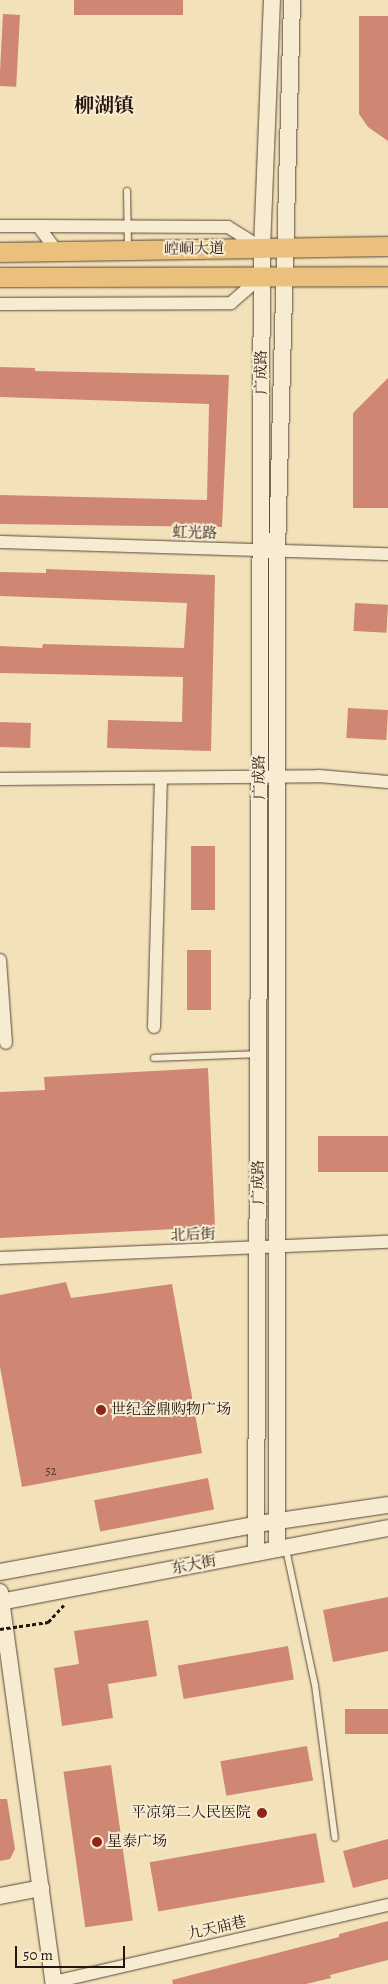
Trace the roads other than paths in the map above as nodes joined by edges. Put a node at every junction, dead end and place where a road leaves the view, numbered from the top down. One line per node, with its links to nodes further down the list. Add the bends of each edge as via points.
1 (272, 0): 8 (main road, 广成路)
2 (292, 0): 9 (main road, 广成路)
3 (127, 191): 6 (lane)
4 (0, 226): 5 (street)
5 (38, 226): 6 (street); 11 (street)
6 (127, 226): 8 (street, via 228,227); 10 (lane)
7 (388, 246): 9 (main road, 崆峒大道)
8 (262, 248): 9 (main road, 崆峒大道); 10 (main road, 崆峒大道); 13 (main road, 广成路)
9 (286, 248): 14 (main road, 广成路)
10 (128, 250): 11 (main road, 崆峒大道)
11 (57, 251): 12 (main road, 崆峒大道)
12 (0, 252)
13 (262, 276): 14 (main road, 崆峒大道); 16 (main road, 崆峒大道); 17 (street, via 230,303); 19 (main road, 广成路)
14 (285, 276): 15 (main road, 崆峒大道); 19 (main road, 广成路)
15 (388, 276)
16 (0, 277)
17 (0, 304)
18 (0, 542): 19 (street, 虹光路)
19 (269, 552): 20 (street, 虹光路); 21 (main road, 广成路); 22 (main road, 广成路)
20 (388, 554)
21 (260, 777): 22 (street); 23 (street); 29 (main road, 广成路)
22 (278, 777): 25 (street); 32 (main road, 广成路)
23 (161, 778): 24 (street); 27 (street)
24 (0, 779)
25 (388, 782)
26 (1, 959): 28 (street)
27 (154, 1027)
28 (6, 1043)
29 (260, 1054): 30 (lane); 33 (main road, 广成路)
30 (154, 1058)
31 (388, 1242): 32 (street, 北后街)
32 (276, 1247): 33 (street, 北后街); 36 (main road, 广成路)
33 (259, 1248): 34 (street, 北后街); 37 (main road, 广成路)
34 (0, 1258)
35 (388, 1505): 36 (main road, 东大街)
36 (275, 1521): 37 (main road, 东大街); 39 (main road, 广成路)
37 (258, 1524): 40 (main road, 广成路); 41 (main road, 东大街)
38 (388, 1528): 39 (main road, 东大街)
39 (281, 1548): 40 (main road, 东大街); 43 (lane, via 315,1685)
40 (256, 1553): 42 (main road, 东大街)
41 (0, 1572)
42 (0, 1598): 44 (main road)
43 (335, 1838)
44 (41, 1888): 45 (main road); 47 (main road)
45 (0, 1896)
46 (388, 1905): 47 (street, 九天庙巷)
47 (54, 1983)

